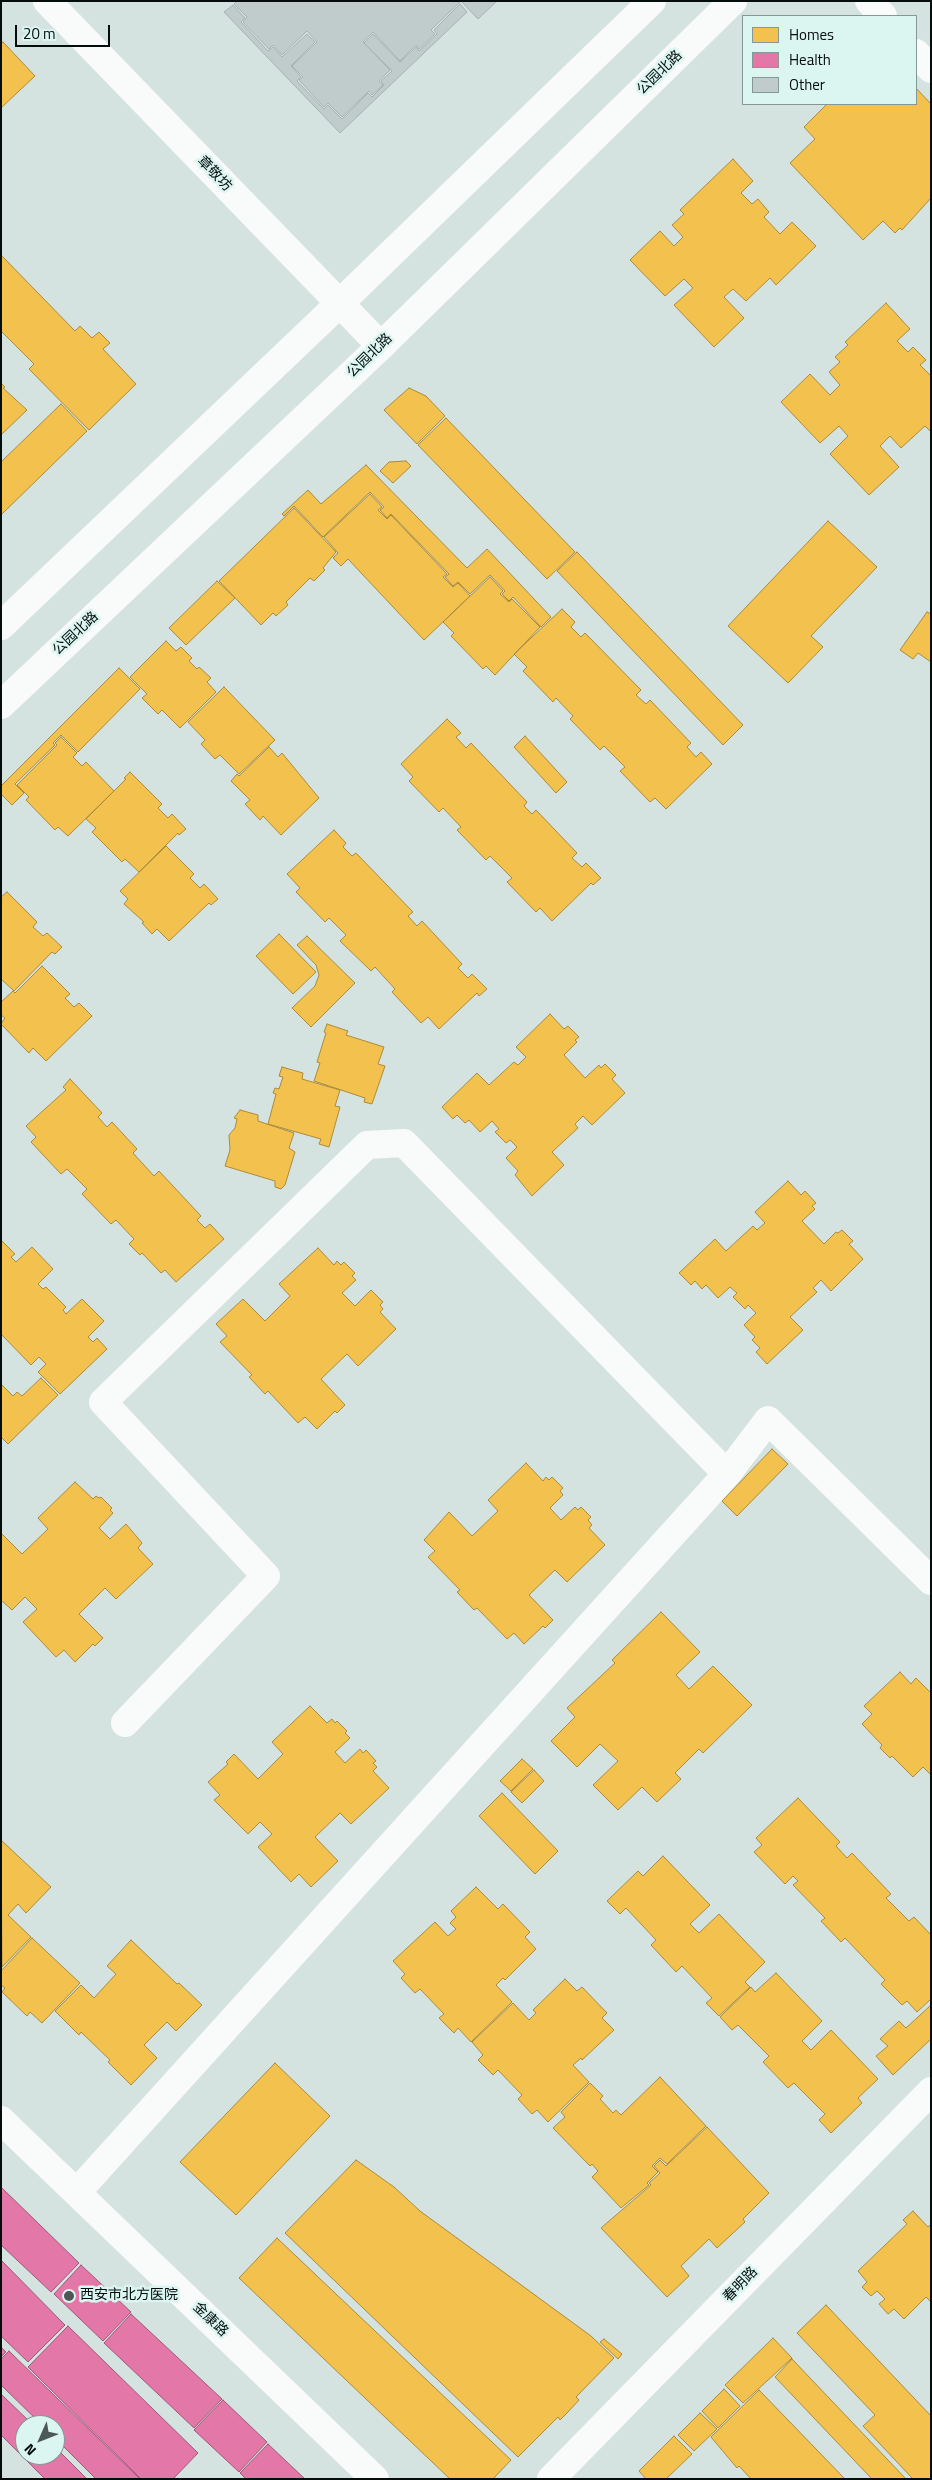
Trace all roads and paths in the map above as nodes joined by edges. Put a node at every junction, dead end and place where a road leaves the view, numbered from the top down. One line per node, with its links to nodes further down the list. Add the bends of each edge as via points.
1 (47, 1): 8 (street, 章敬坊)
2 (652, 1): 8 (street)
3 (733, 1): 9 (street, 公园北路)
4 (869, 1): 5 (street)
5 (882, 15)
6 (917, 54): 7 (street)
7 (931, 69)
8 (339, 304): 9 (street, 章敬坊); 10 (street)
9 (381, 346): 11 (street, 公园北路)
10 (1, 626)
11 (1, 705)
12 (728, 1474): 13 (street, via 768,1420); 14 (street, via 404,1144 367,1145 103,1402 266,1576); 17 (street)
13 (931, 1581)
14 (125, 1722)
15 (929, 2096): 19 (street, 春明路)
16 (1, 2120): 17 (street, 金康路)
17 (77, 2192): 18 (street, 金康路)
18 (375, 2479)
19 (551, 2479)

